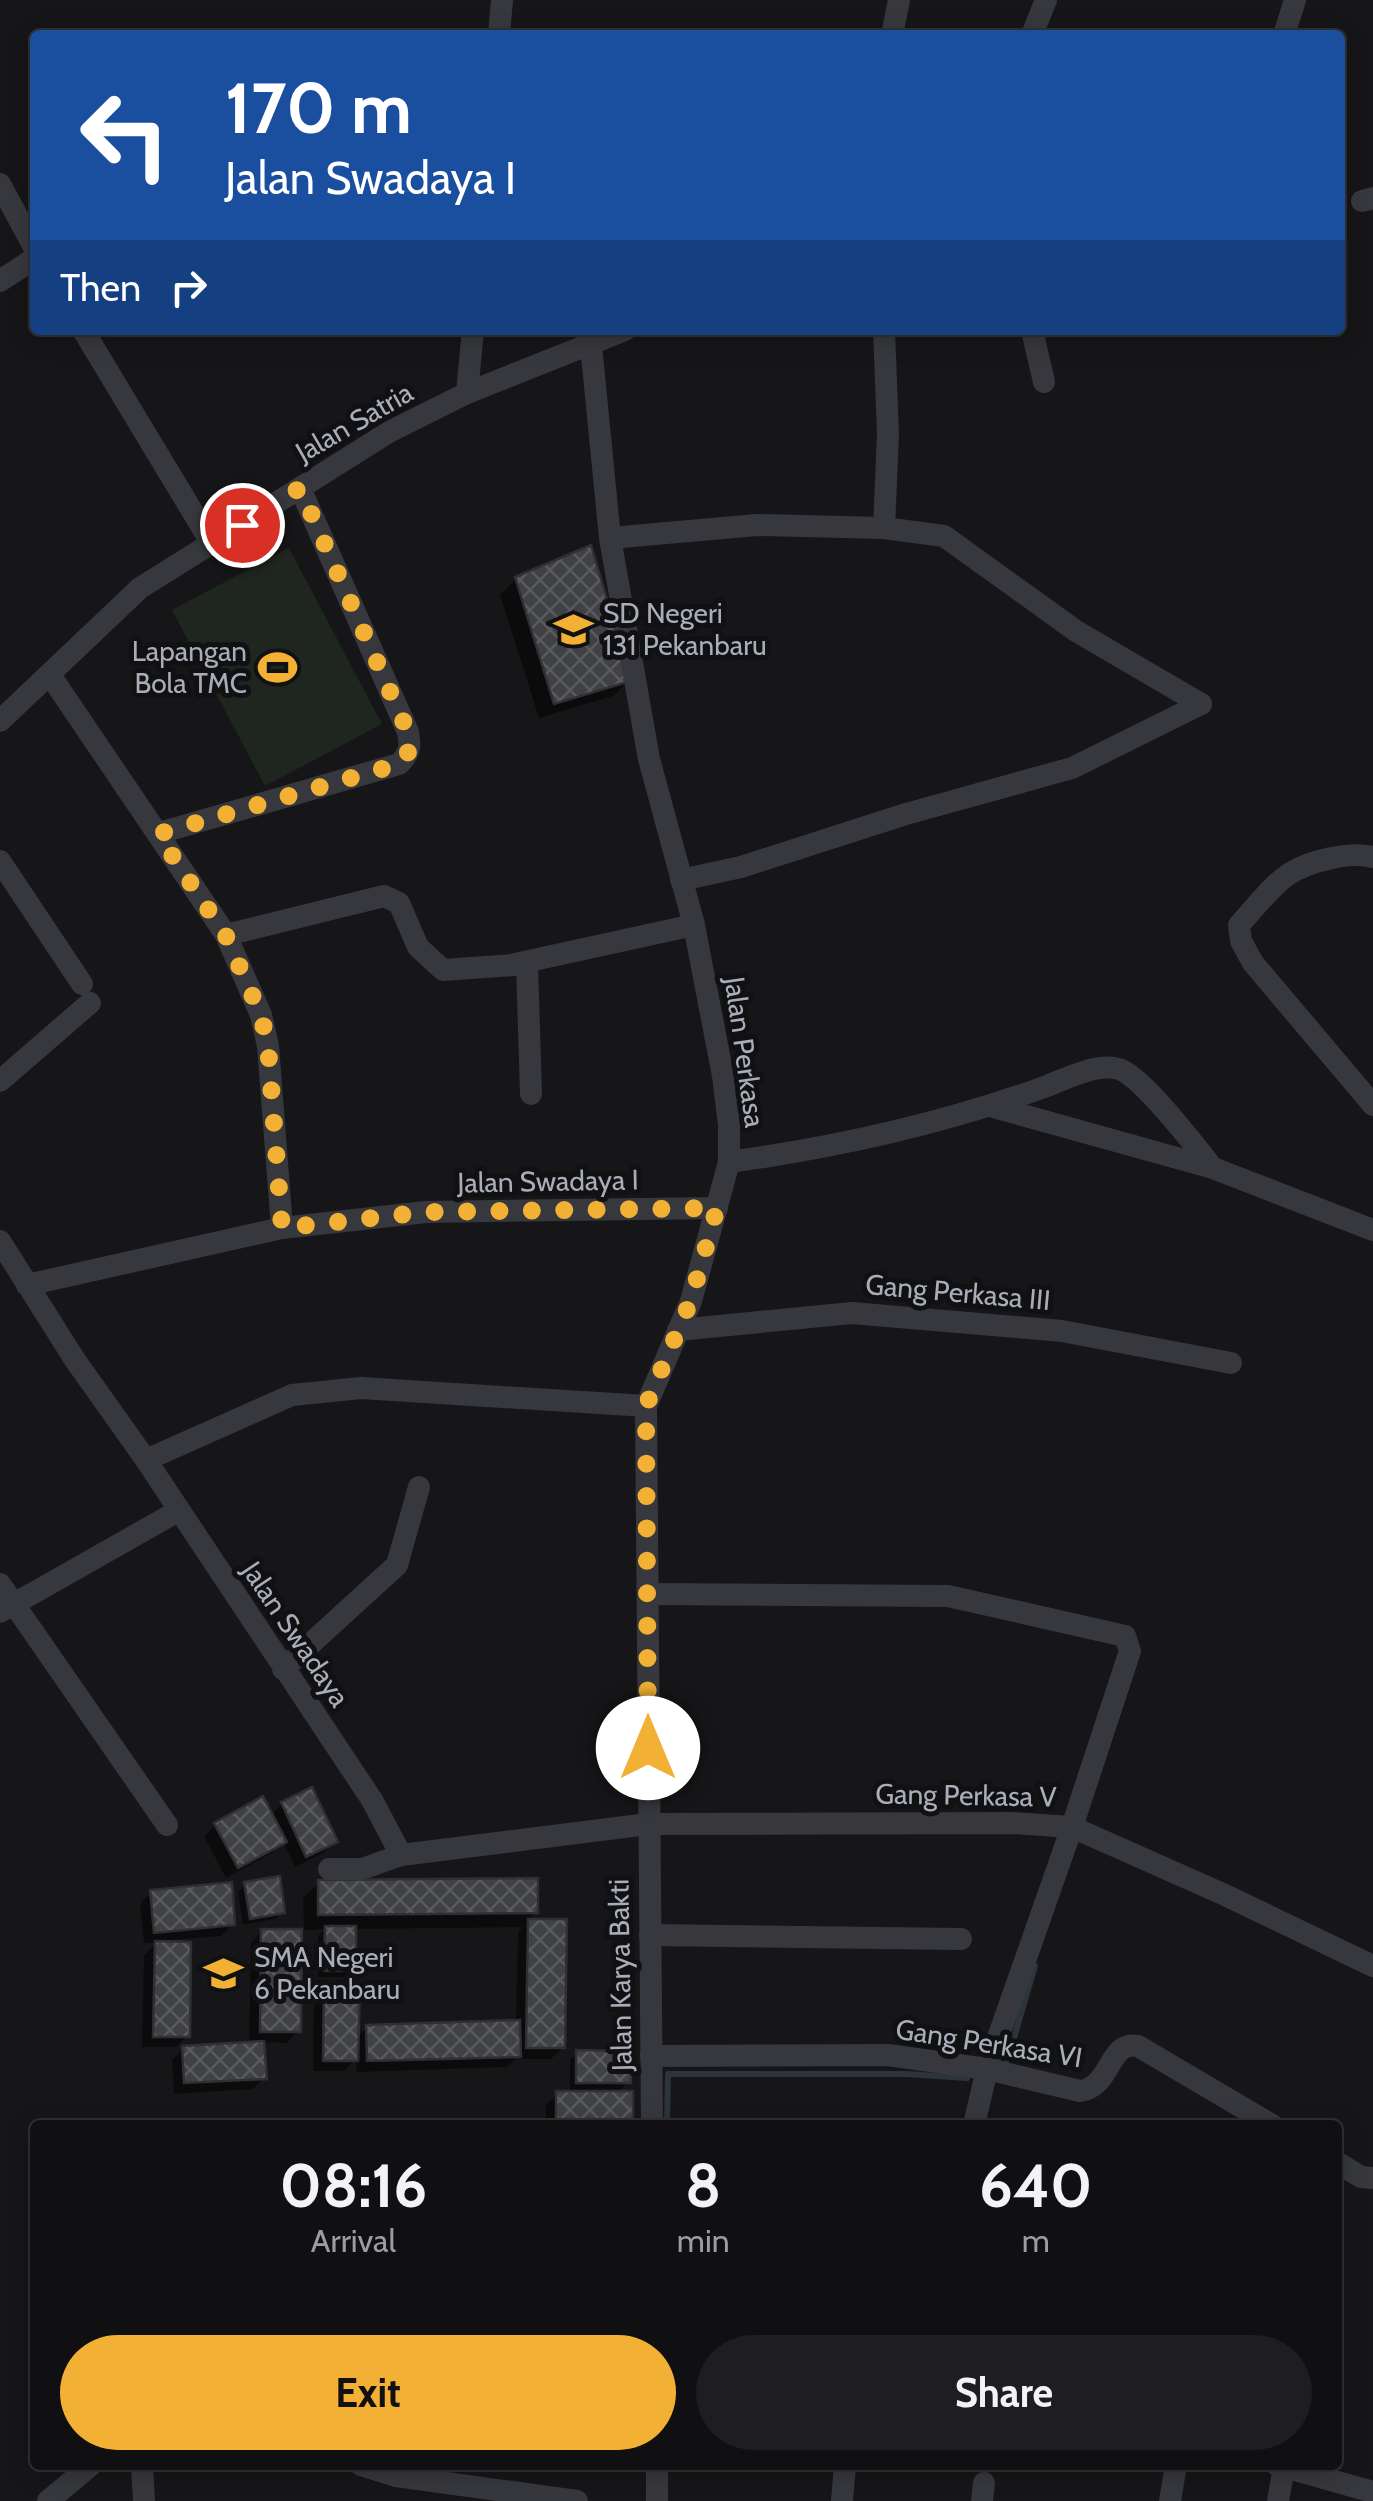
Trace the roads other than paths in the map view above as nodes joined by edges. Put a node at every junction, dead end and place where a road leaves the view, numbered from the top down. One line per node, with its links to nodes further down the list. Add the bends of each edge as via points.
1 (502, 0): 5 (street)
2 (899, 0): 6 (street)
3 (1046, 0): 7 (street)
4 (1295, 0): 8 (street)
5 (499, 30)
6 (893, 30)
7 (1034, 30)
8 (1286, 30)
9 (0, 184): 10 (street)
10 (30, 240)
11 (30, 261): 12 (street)
12 (0, 281)
13 (86, 335): 24 (street)
14 (473, 335): 20 (street)
15 (614, 335): 18 (street, Jalan Satria)
16 (884, 335): 22 (street)
17 (1033, 335): 19 (street)
18 (592, 345): 20 (street, Jalan Satria); 23 (street, Jalan Perkasa)
19 (1044, 382)
20 (467, 394): 21 (street, Jalan Satria, via 389,432)
21 (300, 488): 24 (street, Jalan Satria); 27 (street, via 408,732 408,756)
22 (884, 528): 23 (street, via 757,525); 30 (street, via 944,536 1076,631 1201,704 1072,768)
23 (610, 538): 30 (street, Jalan Perkasa, via 649,759)
24 (212, 544): 25 (street, Jalan Satria, via 140,588)
25 (50, 675): 26 (street, Jalan Satria); 27 (street)
26 (0, 721)
27 (158, 834): 32 (street)
28 (1373, 857): 36 (street, via 1338,856 1289,874 1239,925 1253,962)
29 (0, 860): 34 (street, via 86,993)
30 (681, 880): 31 (street, Jalan Perkasa)
31 (694, 925): 33 (street); 38 (street, Jalan Perkasa, via 724,1076)
32 (226, 936): 33 (street, via 384,896 399,902 418,947 444,970); 41 (street, via 268,1046)
33 (515, 964): 35 (street, via 527,964)
34 (0, 1081)
35 (530, 1094)
36 (1373, 1104)
37 (990, 1106): 38 (street); 39 (street); 39 (street, via 1100,1068 1120,1070 1138,1081)
38 (728, 1162): 40 (street, Jalan Perkasa)
39 (1213, 1168): 42 (street)
40 (717, 1208): 41 (street, Jalan Swadaya I, via 426,1212); 45 (street, Jalan Perkasa)
41 (282, 1228): 44 (street, Jalan Swadaya I)
42 (1373, 1230)
43 (0, 1241): 44 (street, Jalan Swadaya)
44 (27, 1285): 48 (street, Jalan Swadaya)
45 (678, 1330): 46 (street, Gang Perkasa III, via 852,1312 1062,1331); 47 (street, Jalan Perkasa)
46 (1231, 1363)
47 (646, 1406): 48 (street, via 361,1388 292,1396); 51 (street, Jalan Perkasa)
48 (146, 1460): 50 (street, Jalan Swadaya)
49 (419, 1487): 53 (street, via 396,1565)
50 (178, 1511): 52 (street); 53 (street, Jalan Swadaya)
51 (648, 1594): 54 (street, Jalan Perkasa); 56 (street, via 948,1596 1125,1636 1130,1651)
52 (5, 1599): 55 (street)
53 (283, 1669): 57 (street, Jalan Swadaya)
54 (648, 1824): 56 (street, Gang Perkasa V); 57 (street); 59 (street, Jalan Karya Bakti)
55 (167, 1825)
56 (1072, 1827): 61 (street, Gang Perkasa V); 63 (street)
57 (401, 1855): 58 (street, via 362,1869)
58 (330, 1869)
59 (650, 1935): 60 (street); 62 (street, Jalan Karya Bakti)
60 (962, 1939)
61 (1373, 1966)
62 (651, 2056): 63 (street, Gang Perkasa VI, via 888,2055); 64 (street, Jalan Karya Bakti)
63 (987, 2069): 65 (street); 66 (street, Gang Perkasa VI, via 1092,2089 1129,2044)
64 (652, 2120)
65 (980, 2120)
66 (1264, 2120)
67 (1342, 2165): 68 (street)
68 (1373, 2178)
69 (85, 2470): 78 (street)
70 (142, 2470): 79 (street)
71 (377, 2470): 80 (street)
72 (657, 2470): 81 (street)
73 (845, 2470): 82 (street)
74 (1175, 2470): 83 (street)
75 (1281, 2470): 84 (street)
76 (1295, 2470): 77 (street)
77 (1373, 2492)
78 (48, 2501)
79 (144, 2501)
80 (577, 2501)
81 (657, 2501)
82 (842, 2501)
83 (1170, 2501)
84 (1278, 2501)

